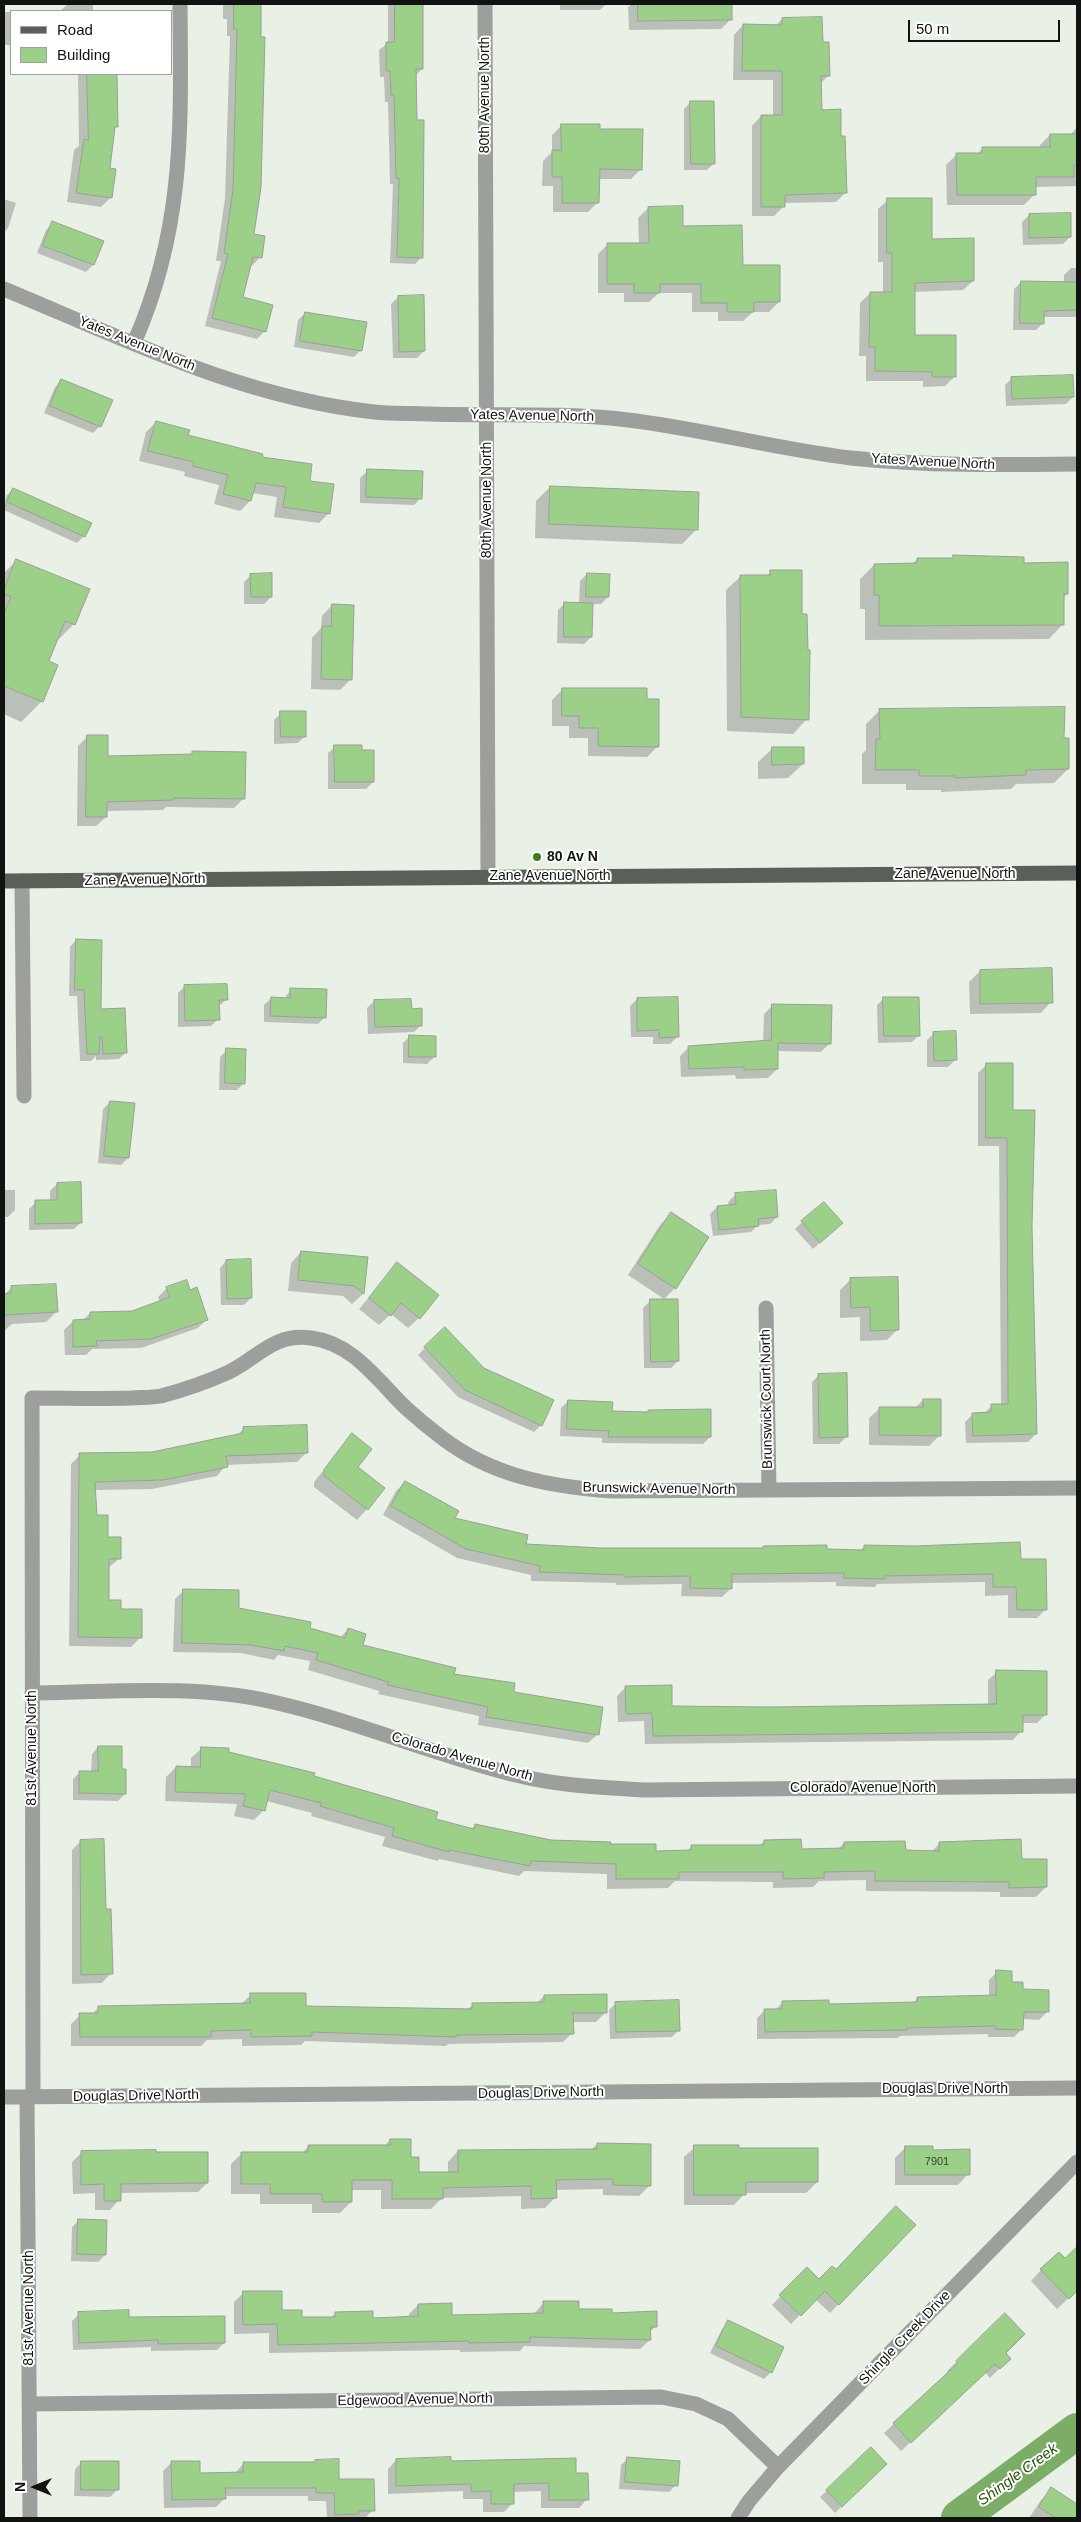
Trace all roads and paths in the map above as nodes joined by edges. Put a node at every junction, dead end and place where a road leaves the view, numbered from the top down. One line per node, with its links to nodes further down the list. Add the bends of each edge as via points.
1 (180, 4): 4 (street, via 181,136 176,198 164,260)
2 (485, 4): 5 (street, 80th Avenue North)
3 (4, 289): 4 (street, Yates Avenue North)
4 (134, 343): 5 (street, Yates Avenue North, via 241,385 307,401 376,412)
5 (486, 416): 6 (street, Yates Avenue North, via 608,418 683,427 773,447 853,458 935,464); 8 (street, 80th Avenue North)
6 (1077, 464)
7 (1077, 873): 8 (main road, Zane Avenue North)
8 (488, 877): 10 (main road, Zane Avenue North)
9 (4, 881): 10 (main road, Zane Avenue North)
10 (22, 881): 11 (street)
11 (24, 1096)
12 (766, 1308): 15 (street, Brunswick Court North)
13 (32, 1398): 15 (street, Brunswick Avenue North, via 159,1396 196,1386 231,1371 262,1349 285,1340 310,1338 333,1343 355,1356 408,1409 443,1438 482,1462 523,1479 566,1488 612,1491); 16 (street, 81st Avenue North)
14 (1077, 1488): 15 (street, Brunswick Avenue North)
15 (769, 1490)
16 (32, 1693): 17 (street, Colorado Avenue North, via 220,1693 322,1715 522,1777 584,1786 644,1790); 20 (street, 81st Avenue North)
17 (1077, 1786)
18 (1077, 2088): 20 (street, Douglas Drive North)
19 (4, 2097): 20 (street, Douglas Drive North)
20 (30, 2097): 22 (street, 81st Avenue North)
21 (1077, 2162): 23 (street, Shingle Creek Drive)
22 (29, 2404): 23 (street, Edgewood Avenue North, via 661,2397 696,2404 728,2419); 24 (street, 81st Avenue North)
23 (778, 2467): 25 (street, Shingle Creek Drive)
24 (30, 2518)
25 (738, 2518)

